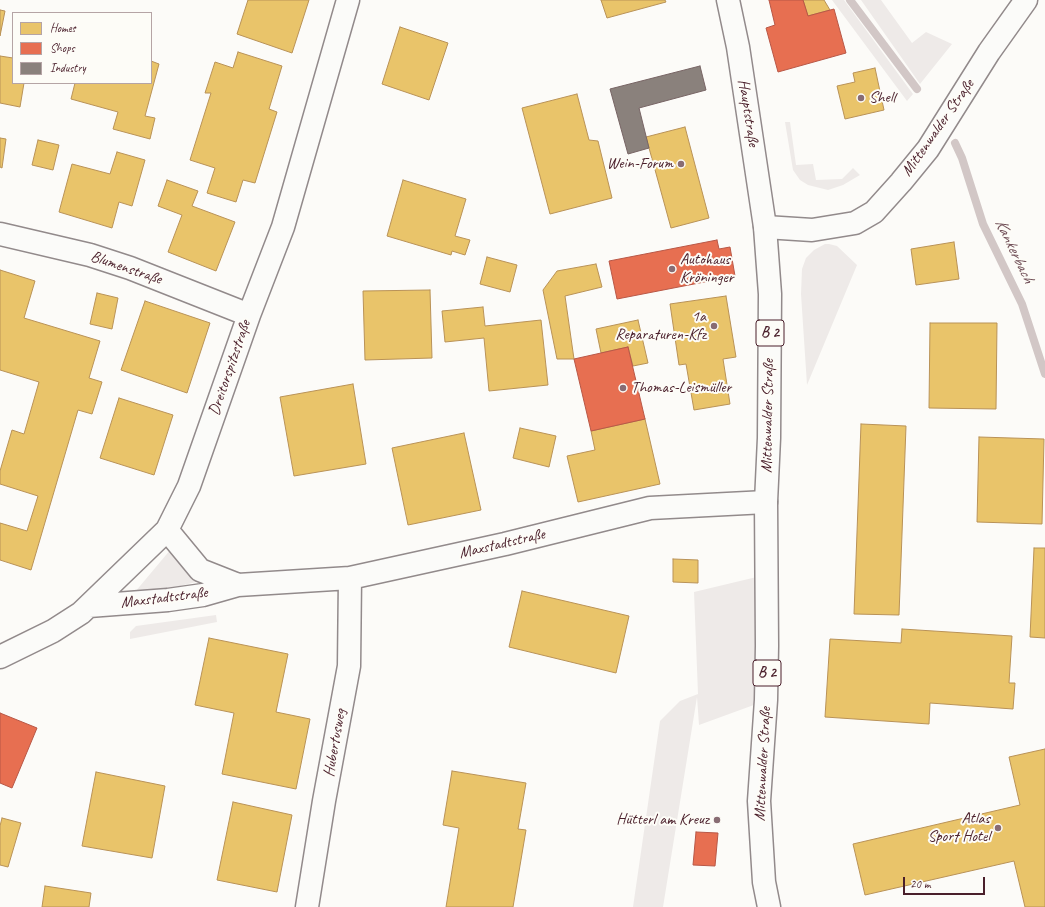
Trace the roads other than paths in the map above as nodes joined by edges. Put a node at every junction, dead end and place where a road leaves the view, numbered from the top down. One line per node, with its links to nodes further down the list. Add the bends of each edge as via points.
1 (348, 0): 6 (street, Dreitorspitzstraße, via 283,227)
2 (728, 0): 4 (street, Hauptstraße / B 2, via 738,47)
3 (1026, 0): 4 (street, Mittenwalder Straße, via 989,52 928,149 874,212 855,223 812,230)
4 (765, 227): 7 (street, Mittenwalder Straße / B 2, via 770,294)
5 (0, 234): 6 (street, Blumenstraße, via 90,255 130,268)
6 (249, 315): 8 (street, Dreitorspitzstraße, via 189,486)
7 (766, 502): 9 (street, Maxstadtstraße, via 650,508 505,544); 14 (street, Mittenwalder Straße / B 2, via 766,700 758,800 764,882)
8 (167, 530): 10 (street, Maxstadtstraße, via 200,570); 11 (street, Dreitorspitzstraße)
9 (350, 578): 10 (street, Maxstadtstraße); 13 (street, Hubertusweg, via 349,666)
10 (238, 585): 11 (street, Maxstadtstraße, via 203,595 168,600)
11 (89, 606): 12 (street, Dreitorspitzstraße, via 53,631)
12 (0, 657)
13 (307, 907)
14 (769, 907)

